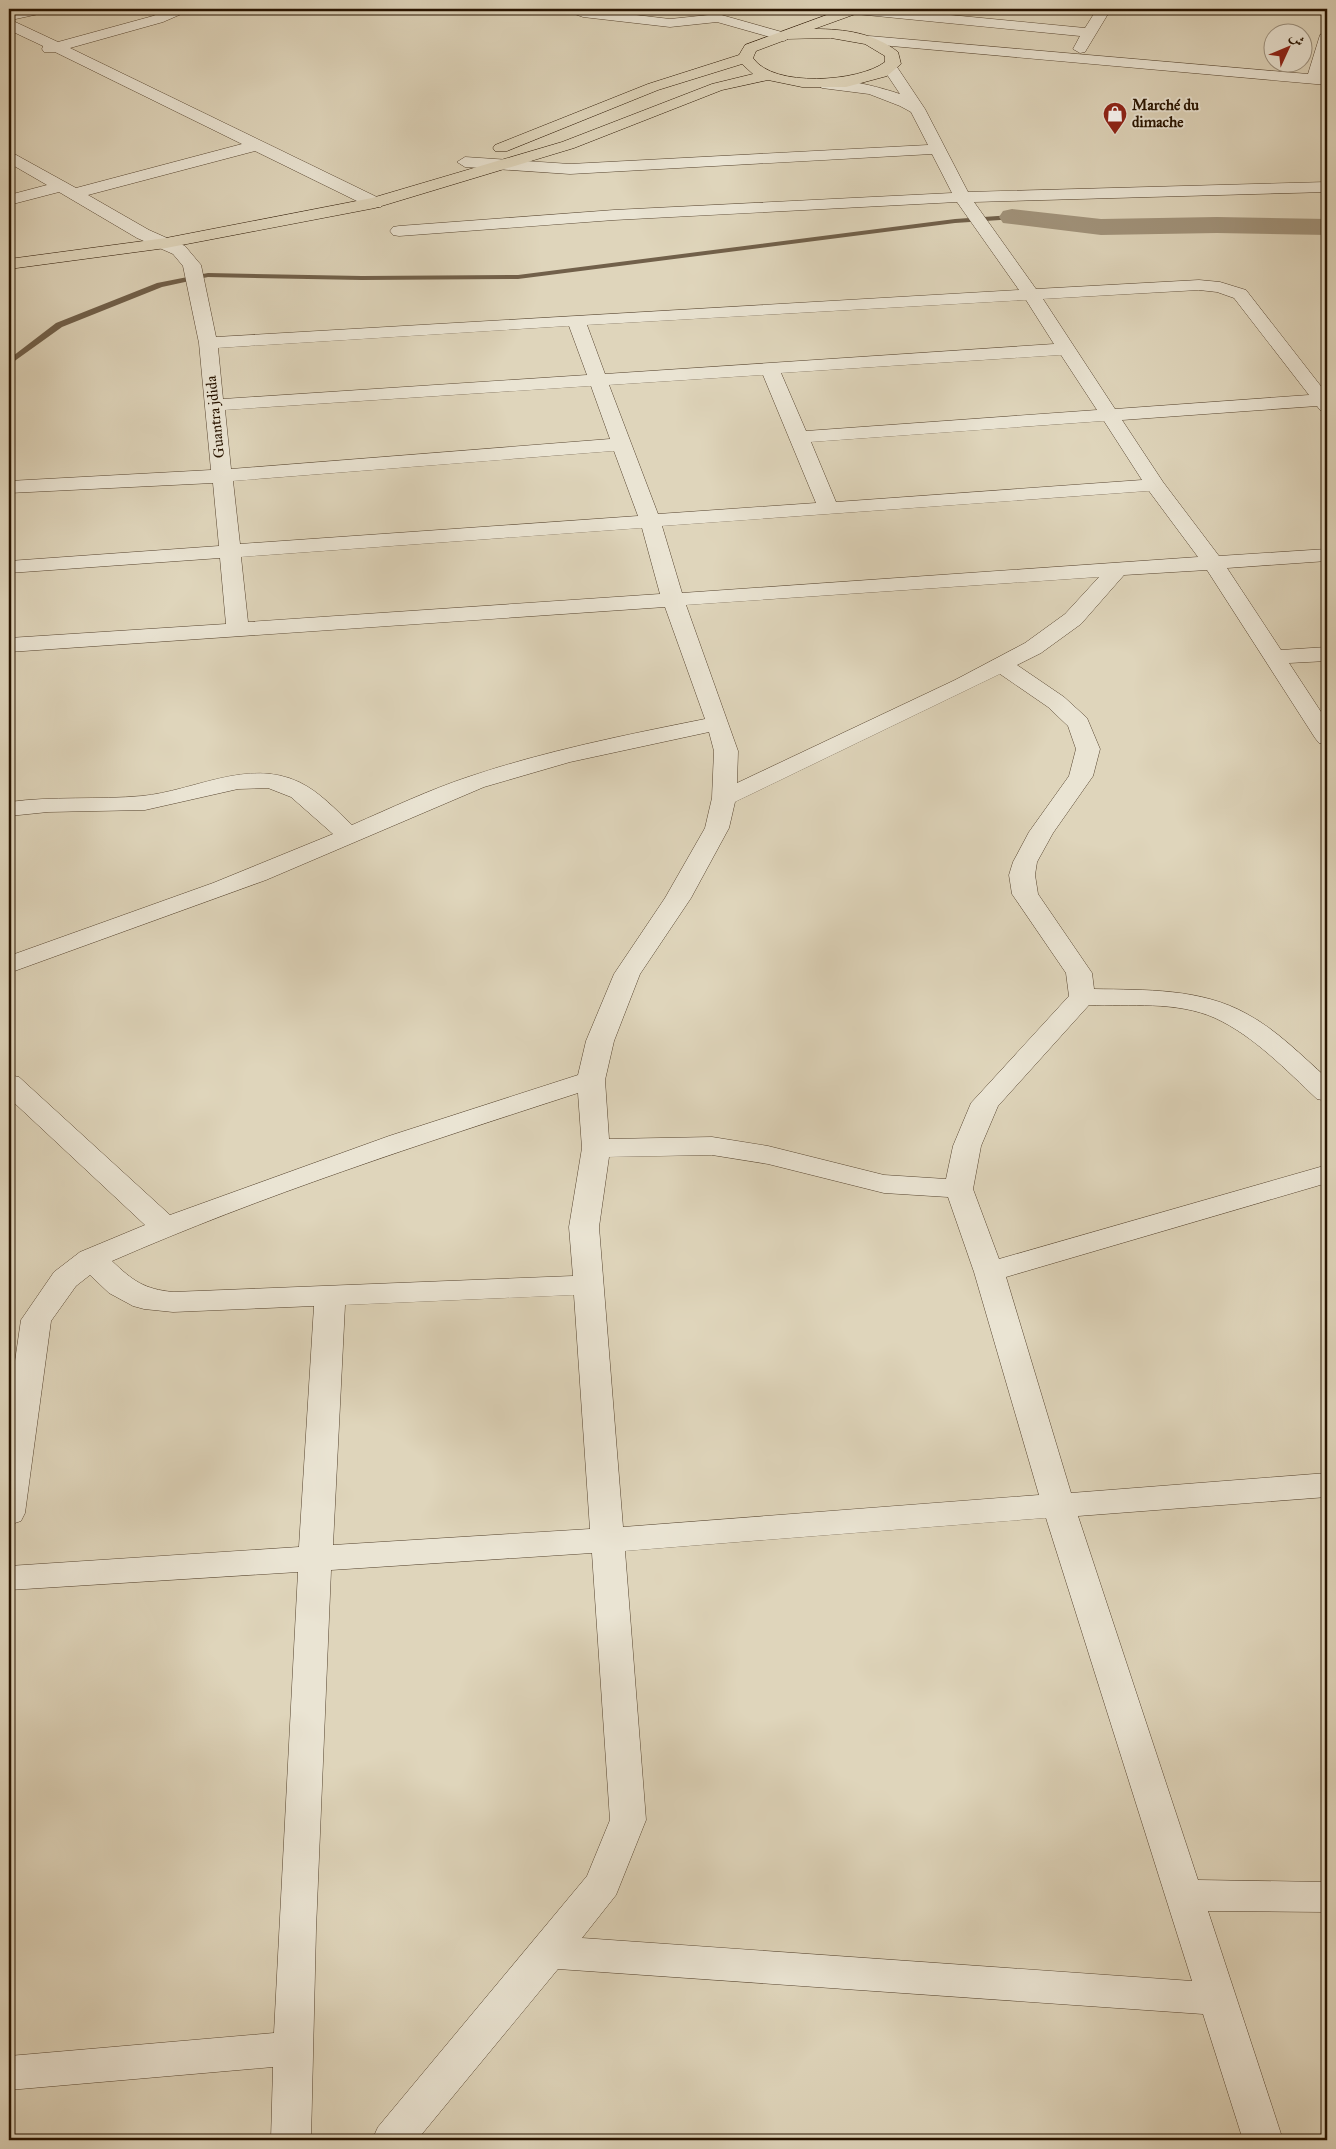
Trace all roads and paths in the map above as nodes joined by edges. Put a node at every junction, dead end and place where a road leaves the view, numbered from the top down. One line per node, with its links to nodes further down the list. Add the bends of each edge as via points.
1 (43, 9): 7 (street)
2 (181, 9): 16 (street, via 158,19)
3 (574, 9): 12 (street, via 583,13 670,23 718,18)
4 (851, 9): 6 (street); 12 (main road)
5 (1104, 9): 13 (street)
6 (871, 11): 11 (street); 14 (main road)
7 (9, 16)
8 (1073, 16): 11 (street)
9 (9, 24): 16 (street)
10 (1327, 34): 24 (street)
11 (1061, 35): 13 (street); 19 (street)
12 (787, 36): 14 (main road, via 815,34); 20 (main road, via 750,48)
13 (1087, 37): 21 (street)
14 (867, 40): 17 (street); 22 (main road, via 885,47 893,55)
15 (9, 41): 18 (street)
16 (55, 47): 18 (street); 31 (street)
17 (954, 48): 19 (street); 22 (street)
18 (32, 52): 26 (street)
19 (1047, 57): 21 (street)
20 (745, 58): 23 (main road, via 752,67); 33 (main road, via 652,88)
21 (1074, 59): 24 (street)
22 (891, 65): 25 (main road, via 875,75 851,81); 27 (street)
23 (768, 75): 25 (main road); 34 (main road, via 717,87 568,145)
24 (1320, 79)
25 (822, 82): 27 (street, via 879,91)
26 (146, 109)
27 (917, 109): 29 (street)
28 (208, 139): 30 (street)
29 (938, 149): 34 (street, via 586,168); 39 (street)
30 (234, 152): 31 (street); 36 (street)
31 (254, 153): 38 (street)
32 (9, 156): 36 (street, Guantra jdida)
33 (465, 162): 34 (street); 38 (main road)
34 (502, 166): 38 (main road)
35 (1327, 187): 39 (street)
36 (68, 190): 37 (street); 42 (street, Guantra jdida)
37 (9, 200)
38 (368, 200): 40 (main road)
39 (966, 202): 41 (street, via 614,215); 46 (street)
40 (335, 204): 42 (main road); 43 (main road)
41 (399, 231)
42 (143, 234): 43 (street, Guantra jdida); 44 (main road)
43 (166, 243): 45 (main road); 48 (street, Guantra jdida, via 179,250 192,264)
44 (9, 254)
45 (9, 264)
46 (1030, 294): 47 (street); 49 (street); 52 (street, via 1199,285 1220,287 1240,294)
47 (576, 320): 48 (street); 51 (street)
48 (208, 343): 53 (street, Guantra jdida)
49 (1066, 349): 50 (street); 54 (street)
50 (770, 369): 51 (street); 55 (street)
51 (597, 380): 53 (street); 56 (street)
52 (1325, 403): 54 (street)
53 (214, 405): 57 (street, Guantra jdida)
54 (1109, 416): 55 (street); 58 (street)
55 (798, 437): 60 (street)
56 (623, 444): 57 (street); 61 (street)
57 (222, 476): 59 (street); 62 (street, Guantra jdida)
58 (1154, 485): 60 (street); 64 (street)
59 (9, 487)
60 (828, 507): 61 (street)
61 (650, 520): 62 (street); 67 (street)
62 (230, 550): 65 (street); 68 (street, Guantra jdida)
63 (1327, 555): 64 (street)
64 (1213, 563): 66 (street); 71 (street)
65 (9, 567)
66 (1117, 570): 67 (street); 72 (street, via 1073,619 1033,648)
67 (673, 600): 68 (street); 73 (street)
68 (238, 630): 69 (street)
69 (9, 645)
70 (1327, 654): 71 (street)
71 (1274, 657): 74 (street)
72 (1001, 665): 75 (street); 79 (street, via 1056,702 1079,723 1088,749 1081,776 1041,832 1025,862 1022,876 1025,894 1079,974)
73 (718, 723): 75 (street, via 726,751); 77 (street, via 541,762 476,782 400,811)
74 (1327, 738)
75 (724, 798): 80 (street, via 717,828 678,898 627,974 600,1041)
76 (9, 809): 77 (street, via 33,804 133,804 165,800 246,780 265,780 285,784)
77 (349, 835): 78 (street, via 210,894)
78 (9, 965)
79 (1082, 997): 81 (street, via 1162,999 1208,1008 1238,1019); 85 (street, via 985,1104 967,1146)
80 (591, 1080): 83 (street); 86 (street, via 399,1142)
81 (1327, 1093)
82 (14, 1095): 86 (street)
83 (596, 1148): 85 (street, via 712,1146 768,1155 884,1184); 89 (street, via 584,1227)
84 (1327, 1174): 88 (street)
85 (959, 1189): 88 (street)
86 (165, 1227): 87 (street)
87 (91, 1259): 90 (street, via 120,1286 144,1299 173,1302); 93 (street, via 65,1280 36,1320)
88 (989, 1272): 92 (street)
89 (588, 1285): 90 (street); 94 (street)
90 (330, 1296): 95 (street)
91 (1327, 1485): 92 (street)
92 (1058, 1504): 94 (street); 97 (street)
93 (9, 1513)
94 (608, 1540): 95 (street); 99 (street, via 628,1820 603,1884)
95 (315, 1558): 96 (street); 101 (street)
96 (9, 1578)
97 (1184, 1895): 98 (street); 100 (street)
98 (1327, 1897)
99 (549, 1952): 100 (street); 104 (street)
100 (1218, 2000): 105 (street)
101 (293, 2048): 102 (street); 103 (street)
102 (9, 2073)
103 (291, 2140)
104 (392, 2140)
105 (1264, 2140)

